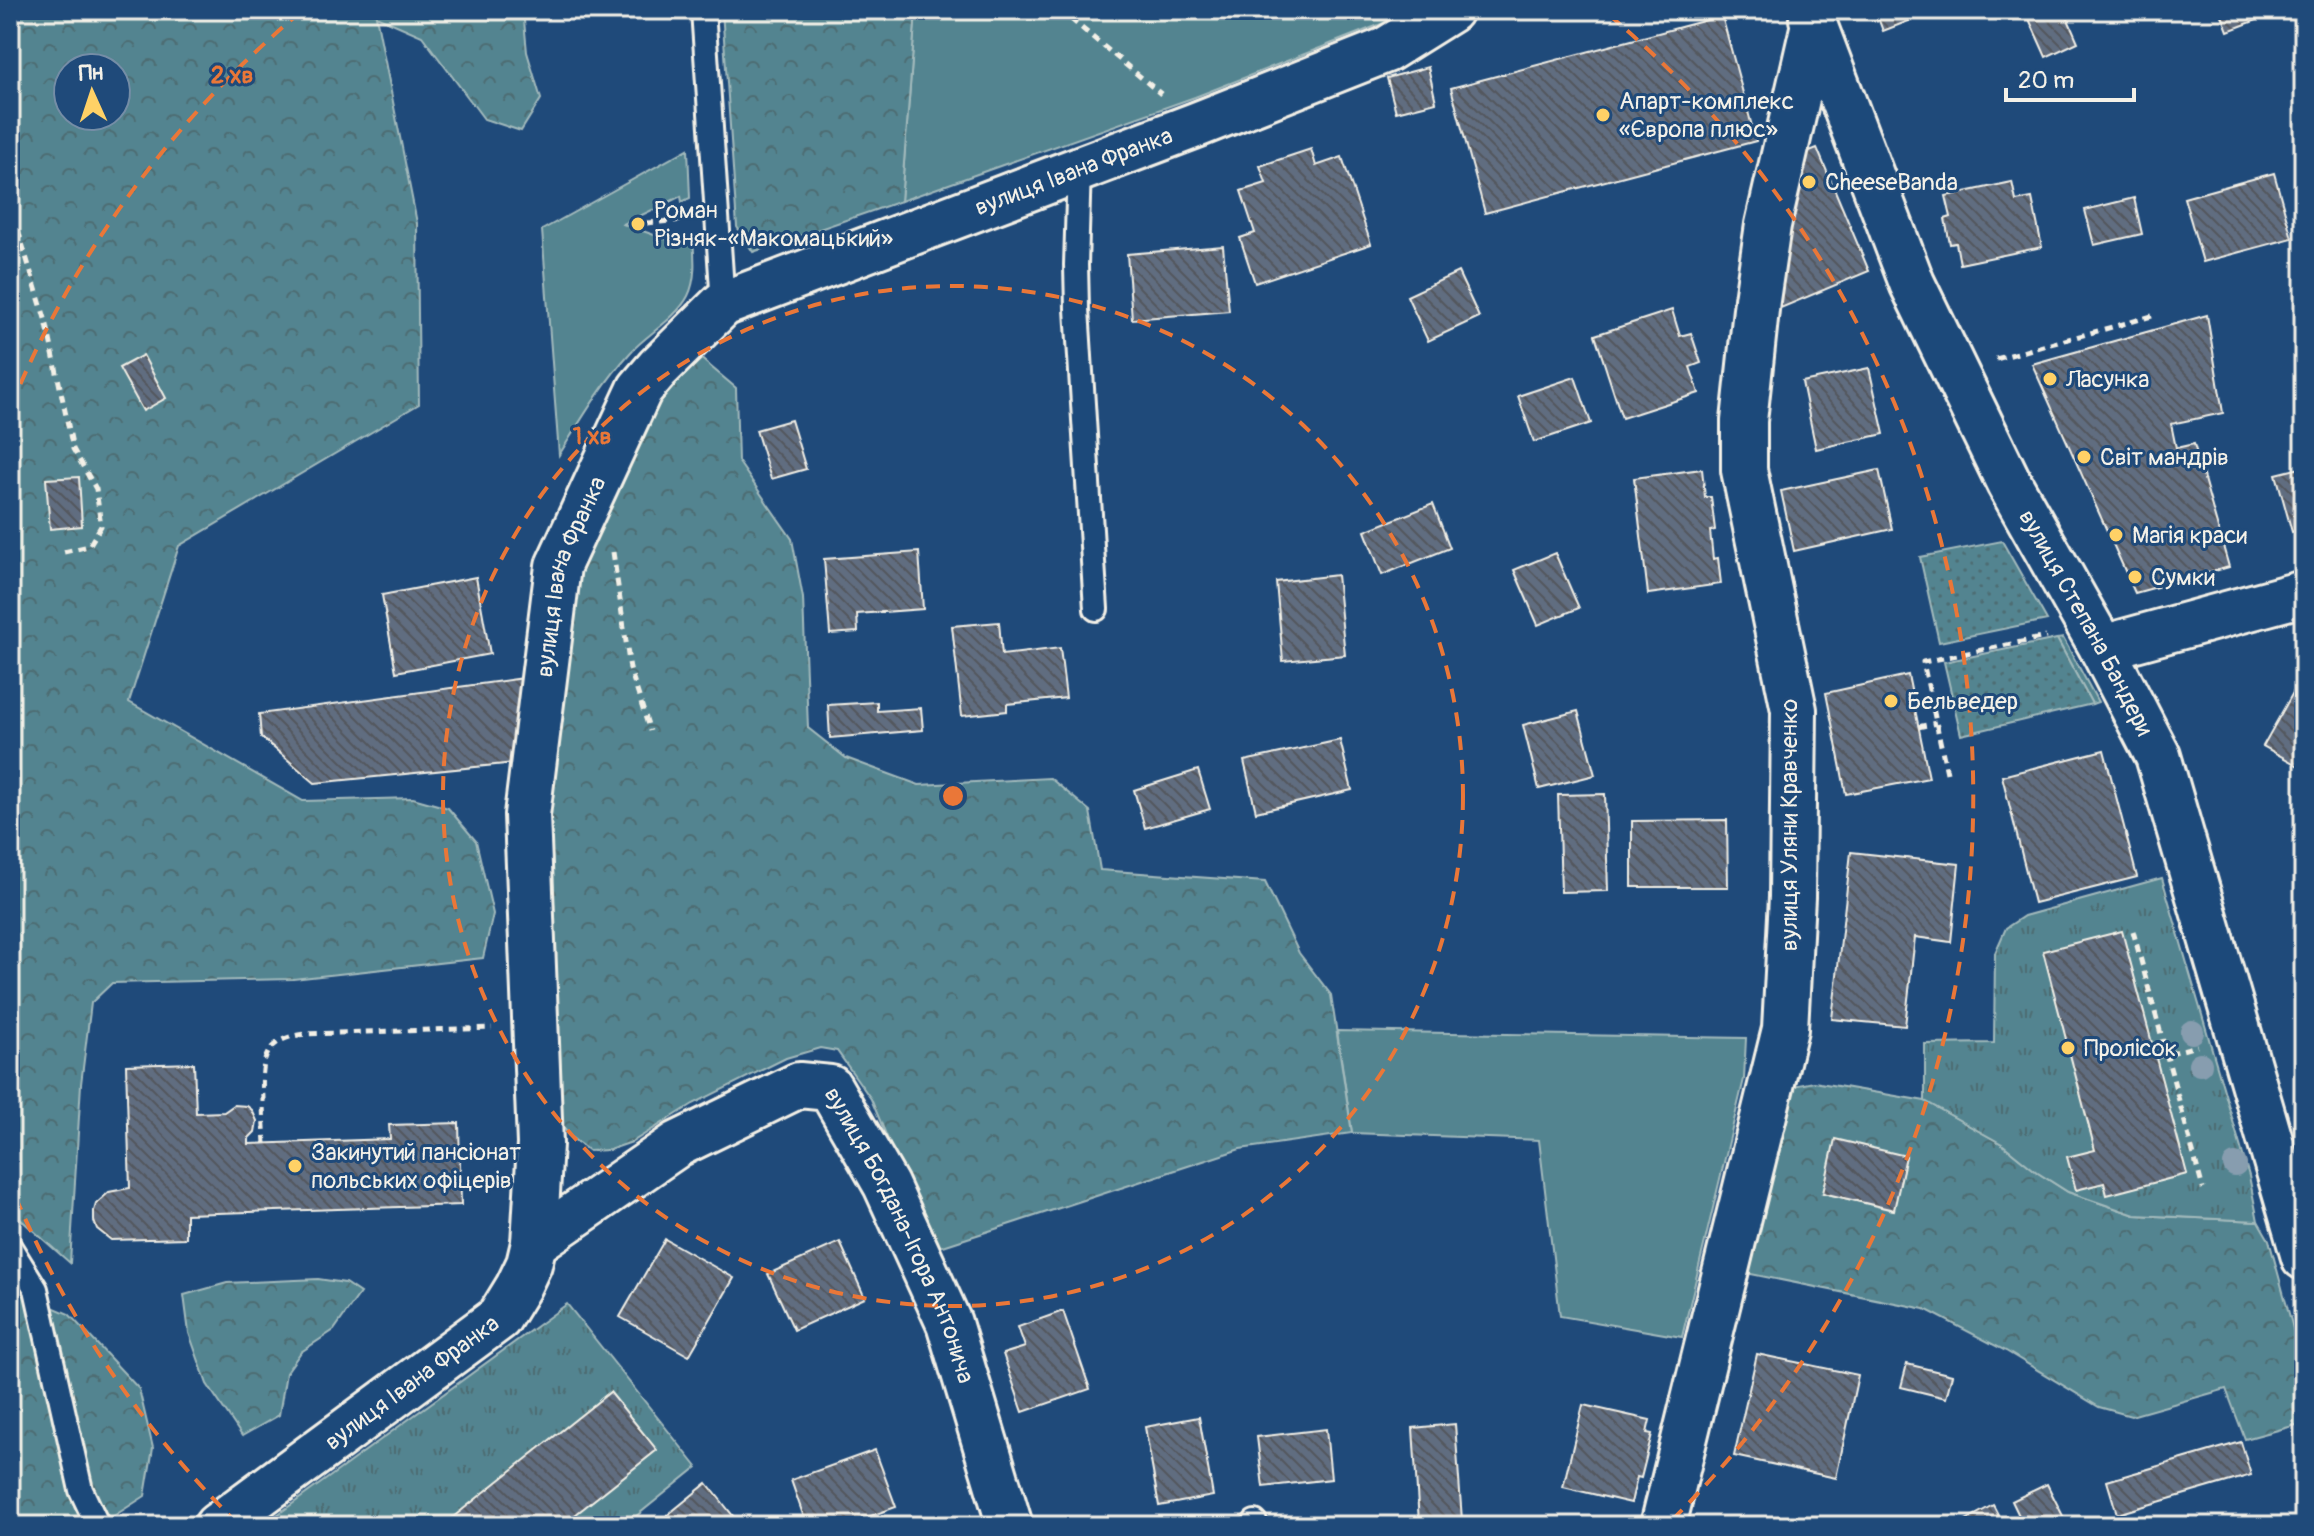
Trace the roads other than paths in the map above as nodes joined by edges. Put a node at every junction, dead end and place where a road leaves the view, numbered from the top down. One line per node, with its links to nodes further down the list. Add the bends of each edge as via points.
1 (703, 10): 5 (lane)
2 (1450, 10): 4 (street, вулиця Івана Франка, via 1386,50)
3 (1811, 17): 8 (street, вулиця Степана Бандери, via 1912,283 2009,483); 15 (street, вулиця Уляни Кравченко, via 1768,225 1744,421 1744,470 1794,710 1785,1029)
4 (1079, 167): 5 (street, вулиця Івана Франка); 7 (lane, via 1077,309)
5 (723, 304): 9 (street, вулиця Івана Франка, via 640,389 558,566 527,815 540,1144)
6 (2304, 593): 8 (street)
7 (1096, 609)
8 (2102, 648): 11 (street, вулиця Степана Бандери, via 2158,756)
9 (534, 1243): 13 (street, вулиця Івана Франка, via 529,1264 499,1318); 14 (street, вулиця Богдана-Ігора Антонича, via 678,1144 799,1085 830,1088 886,1185 949,1323)
10 (10, 1247): 12 (lane, via 36,1289 81,1490)
11 (2304, 1257)
12 (98, 1526)
13 (217, 1526)
14 (1010, 1526)
15 (1663, 1526)

